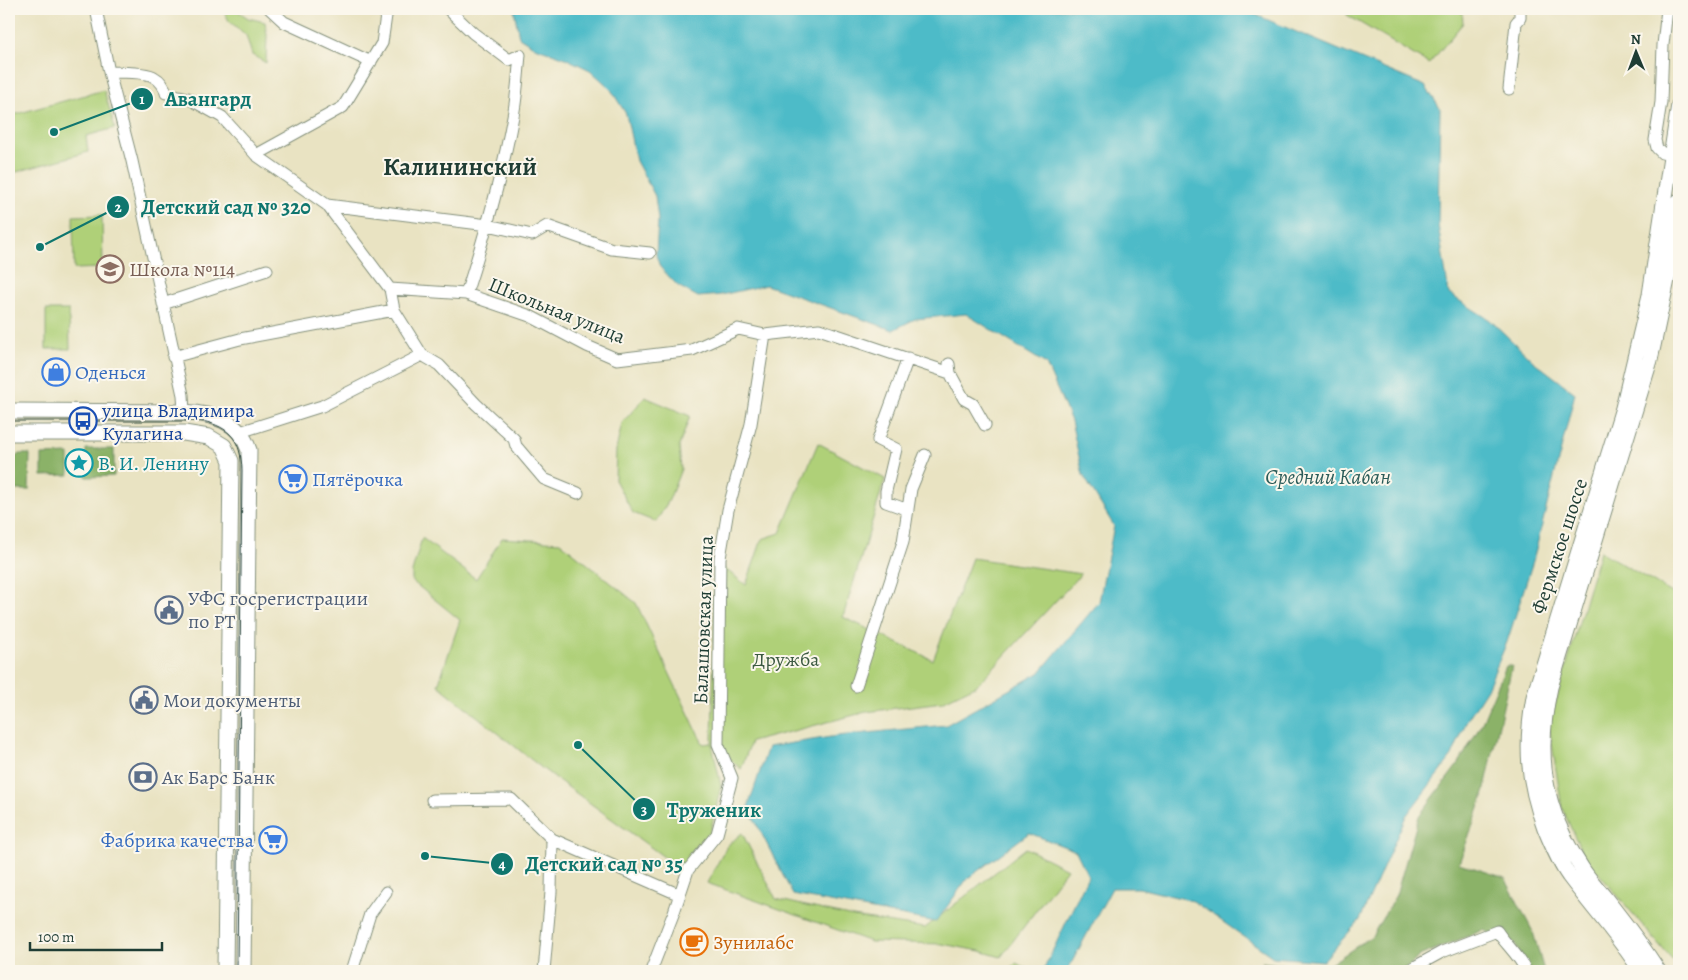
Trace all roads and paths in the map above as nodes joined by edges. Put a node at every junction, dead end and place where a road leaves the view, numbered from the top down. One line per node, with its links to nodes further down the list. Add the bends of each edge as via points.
1 (96, 9): 8 (street)
2 (270, 9): 7 (street, via 284,22)
3 (387, 9): 7 (street, via 382,43)
4 (448, 9): 15 (street, via 473,34 508,60 520,55 514,115)
5 (1520, 9): 9 (street)
6 (1667, 9): 12 (street, via 1661,102 1655,140 1662,153)
7 (371, 62): 11 (street, via 343,107)
8 (109, 72): 11 (street, via 154,76 166,93 188,98 222,117); 20 (street, via 132,161)
9 (1509, 89)
10 (1679, 105): 12 (main road, Фермское шоссе)
11 (256, 155): 14 (street)
12 (1672, 155): 46 (main road, Фермское шоссе, via 1650,295 1623,408 1529,722 1530,778 1536,804 1556,854 1568,875)
13 (1679, 201): 47 (main road, Фермское шоссе, via 1650,360 1550,687 1542,732 1545,780 1559,827 1580,867)
14 (327, 205): 15 (street); 18 (street)
15 (488, 225): 16 (street, via 532,235 547,226 612,249); 19 (street)
16 (650, 253)
17 (267, 270): 20 (street)
18 (390, 289): 19 (street, Школьная улица); 21 (street)
19 (466, 294): 22 (street, Школьная улица, via 530,316 617,359 692,350 738,329)
20 (162, 304): 24 (street)
21 (394, 310): 23 (street); 24 (street, via 240,338)
22 (765, 334): 25 (street, Школьная улица, via 819,329); 38 (street, Балашовская улица, via 751,424 728,510 720,558 718,744 732,778 717,834 688,870)
23 (422, 355): 29 (street, via 322,406); 32 (street, via 439,365 514,439 516,446 544,479)
24 (173, 357): 27 (street)
25 (908, 358): 28 (street, Школьная улица, via 950,368 964,399 973,404); 33 (street, via 878,440 896,449 886,502)
26 (9, 411): 27 (main road)
27 (184, 412): 29 (main road, via 219,417)
28 (985, 425)
29 (240, 432): 40 (main road, via 249,450)
30 (9, 433): 39 (main road, via 184,433 209,437 224,446 232,461)
31 (925, 455): 33 (street)
32 (578, 494)
33 (908, 510): 34 (street, via 903,542)
34 (856, 686)
35 (432, 800): 36 (street, via 511,799)
36 (552, 839): 38 (street); 42 (street)
37 (386, 892): 41 (street, via 370,914)
38 (680, 895): 43 (street, Балашовская улица)
39 (225, 971)
40 (243, 971)
41 (352, 971)
42 (544, 971)
43 (651, 971)
44 (1408, 971): 45 (street, via 1442,952 1497,931)
45 (1526, 971)
46 (1641, 971)
47 (1658, 971)

